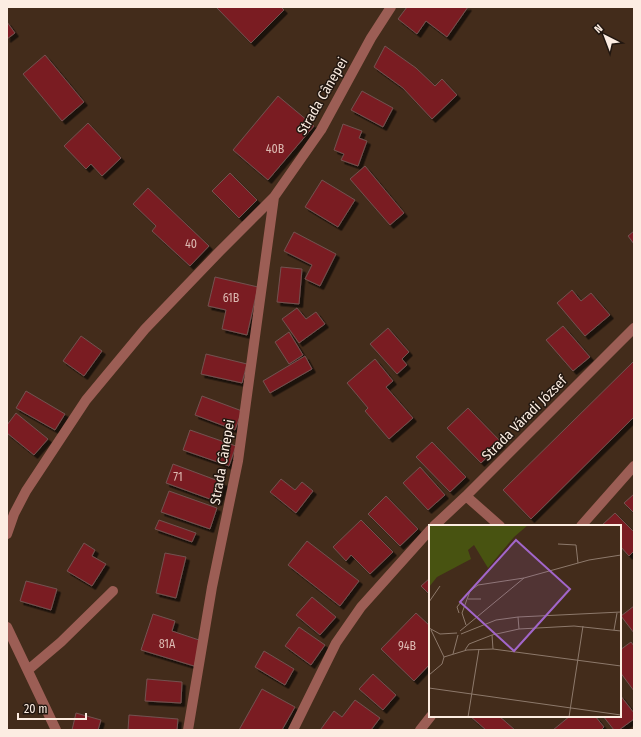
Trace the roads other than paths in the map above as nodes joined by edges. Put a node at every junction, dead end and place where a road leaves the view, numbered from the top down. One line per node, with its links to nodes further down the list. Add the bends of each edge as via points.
1 (391, 7): 2 (street, Strada Cânepei, via 370,38 321,130)
2 (274, 197): 10 (street, Strada Cânepei, via 145,329 86,400 26,491); 16 (street, Strada Cânepei, via 238,461 212,587)
3 (634, 328): 5 (street, Strada Váradi József)
4 (634, 466): 8 (street)
5 (466, 496): 6 (street, Strada Váradi József); 7 (street)
6 (435, 525)
7 (499, 525)
8 (582, 525)
9 (429, 531): 17 (street, via 361,607 336,643)
10 (7, 534)
11 (112, 591): 13 (street, via 61,642)
12 (7, 627): 13 (street)
13 (28, 670): 15 (street)
14 (430, 717): 18 (street)
15 (56, 730)
16 (188, 730)
17 (293, 730)
18 (420, 730)

